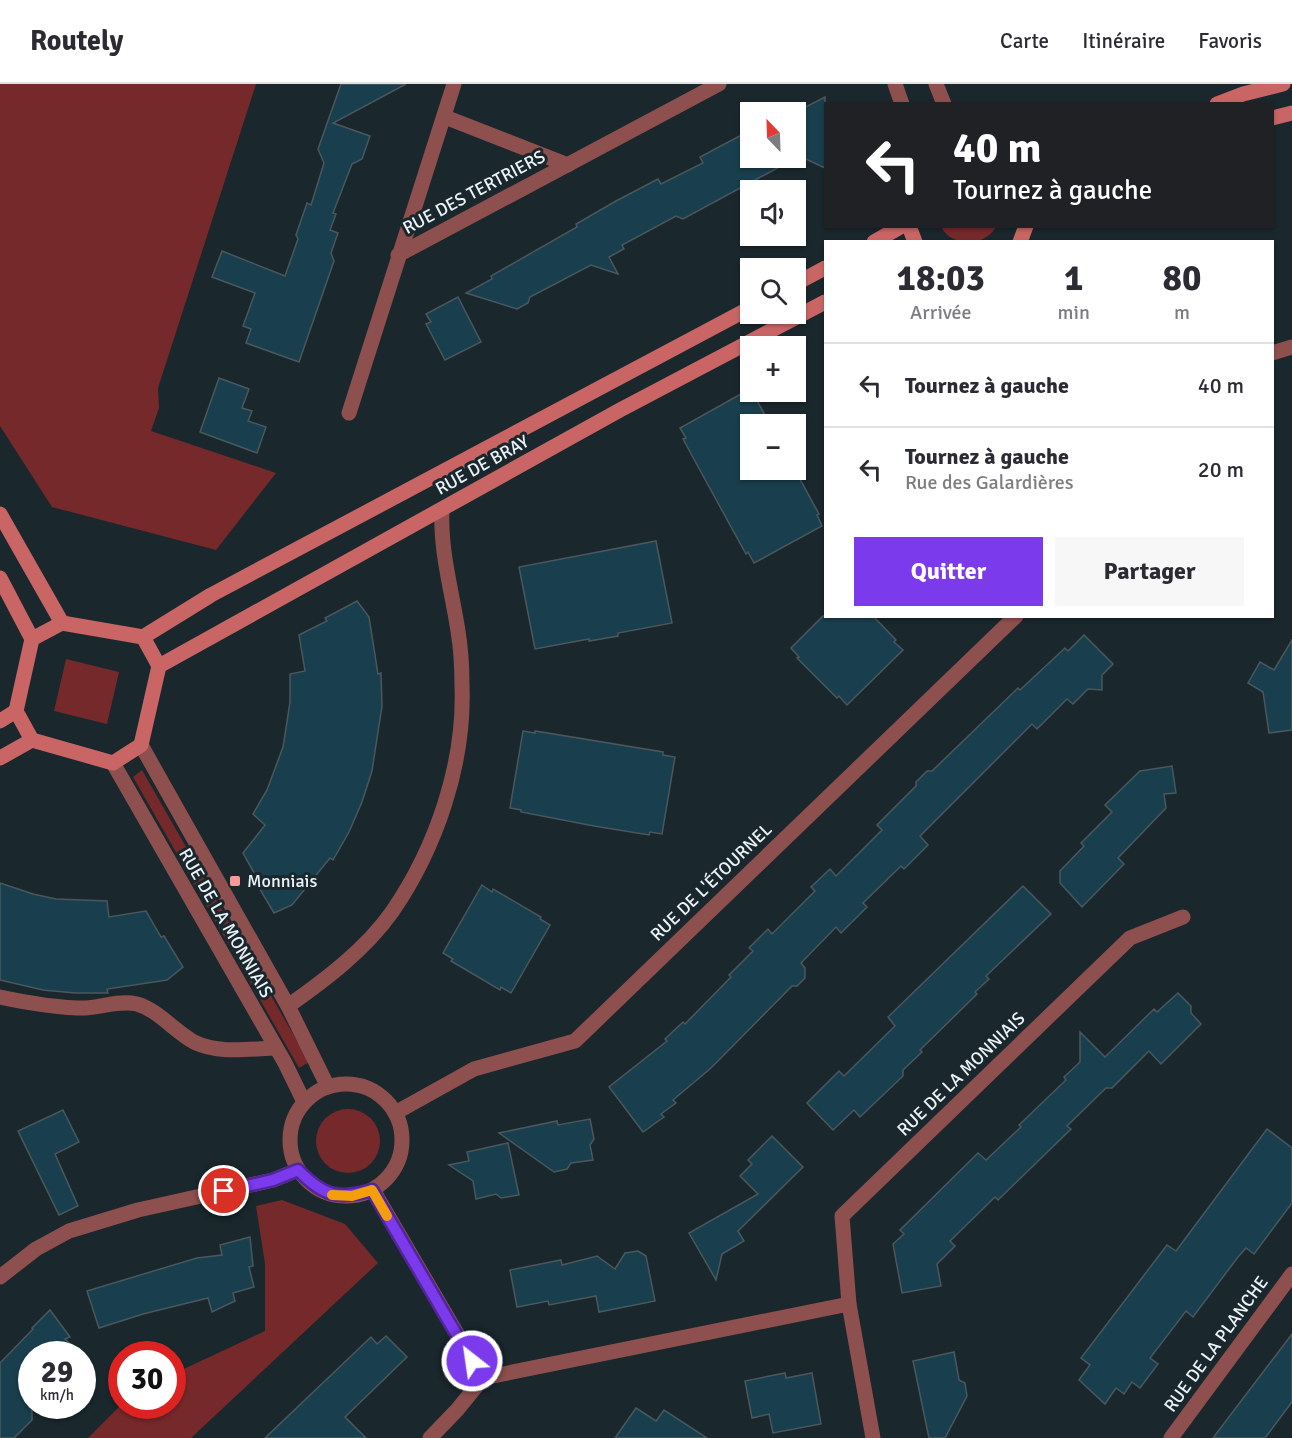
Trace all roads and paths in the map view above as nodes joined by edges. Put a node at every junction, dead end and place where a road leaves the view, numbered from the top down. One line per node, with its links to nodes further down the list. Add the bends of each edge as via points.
1 (454, 84): 10 (street, RUE DES TERTRIERS)
2 (719, 84): 12 (street, RUE DES TERTRIERS)
3 (895, 84): 6 (street)
4 (936, 84): 7 (street)
5 (1283, 84): 8 (street)
6 (901, 102)
7 (943, 102)
8 (1222, 102)
9 (1292, 113): 11 (street)
10 (445, 117): 12 (street, RUE DES TERTRIERS); 15 (street, RUE DES TERTRIERS)
11 (1274, 118)
12 (568, 165): 15 (street, RUE DES TERTRIERS)
13 (898, 228): 14 (street)
14 (878, 240)
15 (398, 255): 22 (street, RUE DES TERTRIERS)
16 (824, 269): 17 (street)
17 (806, 278)
18 (824, 303): 23 (street, RUE DE BRAY)
19 (740, 313): 28 (street, RUE DE BRAY, via 211,595)
20 (1292, 347): 21 (street)
21 (1274, 352)
22 (349, 413)
23 (442, 510): 30 (street, RUE DE BRAY); 39 (street, via 441,529 458,632 462,687 454,771 422,860 391,913 338,969)
24 (0, 514): 27 (street)
25 (0, 578): 29 (street)
26 (1014, 618): 43 (street, RUE DE L'ÉTOURNEL, via 575,1041 474,1070)
27 (62, 622): 28 (street); 29 (street)
28 (143, 638): 30 (street)
29 (32, 639): 31 (street)
30 (159, 666): 34 (street)
31 (16, 711): 32 (street); 33 (street)
32 (0, 721)
33 (32, 740): 35 (street); 36 (street)
34 (141, 745): 36 (street); 39 (street, RUE DE LA MONNIAIS)
35 (0, 758)
36 (113, 763): 40 (street, RUE DE LA MONNIAIS)
37 (1183, 916): 48 (street, RUE DE LA MONNIAIS, via 1130,938 842,1216)
38 (0, 998): 40 (street, via 87,1008 135,1004 204,1046)
39 (288, 1006): 41 (street, RUE DE LA MONNIAIS)
40 (275, 1048): 42 (street, RUE DE LA MONNIAIS)
41 (328, 1087): 42 (street); 43 (street, via 347,1084 366,1088 383,1098)
42 (304, 1102): 44 (street, via 289,1135)
43 (395, 1113): 45 (street, via 402,1133 400,1156 390,1176)
44 (298, 1170): 45 (street, via 312,1185 331,1194 352,1196); 47 (street, via 273,1180 138,1210 69,1231 36,1248)
45 (372, 1190): 49 (street)
46 (1292, 1274): 52 (street, RUE DE LA PLANCHE)
47 (0, 1277)
48 (849, 1304): 49 (street); 51 (street, RUE DE LA MONNIAIS)
49 (483, 1378): 50 (street)
50 (430, 1438)
51 (873, 1438)
52 (1171, 1438)

